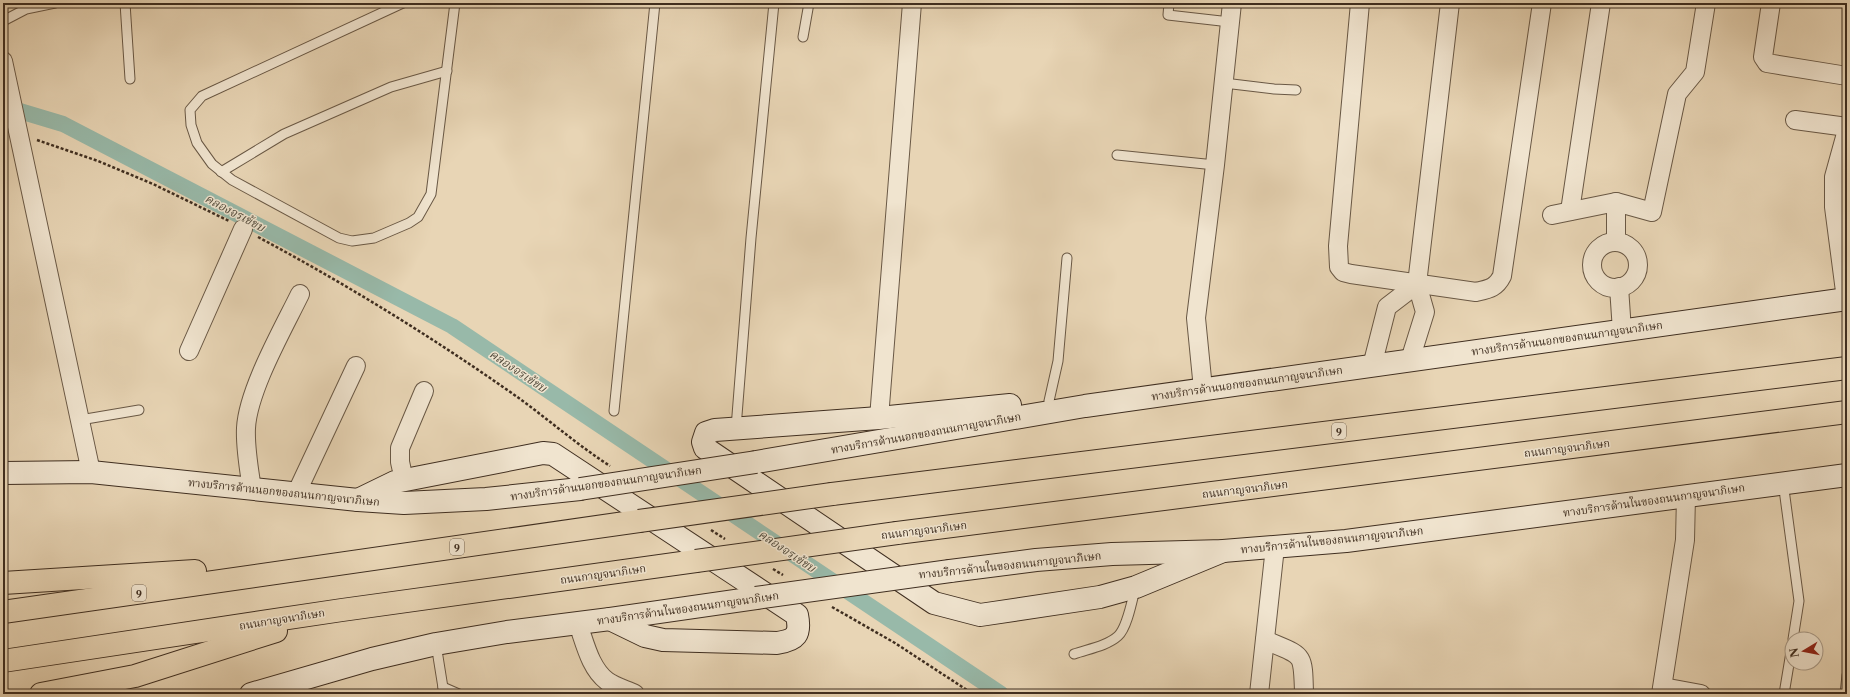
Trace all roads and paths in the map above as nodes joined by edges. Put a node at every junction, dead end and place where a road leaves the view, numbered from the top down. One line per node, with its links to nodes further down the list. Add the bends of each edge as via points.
1 (55, 3): 17 (lane, via 26,9)
2 (125, 3): 23 (lane)
3 (403, 3): 31 (lane, via 202,96 190,110 191,125 197,143 212,164)
4 (455, 3): 21 (lane)
5 (655, 3): 54 (lane)
6 (774, 3): 58 (lane)
7 (809, 3): 19 (lane)
8 (912, 3): 56 (street)
9 (1169, 3): 18 (lane, via 1168,15)
10 (1232, 3): 18 (street)
11 (1360, 3): 39 (street, via 1338,246 1339,266 1342,272)
12 (1450, 3): 39 (street)
13 (1542, 3): 39 (street, via 1502,276 1497,285 1476,292)
14 (1602, 3): 34 (street)
15 (1706, 3): 32 (street, via 1695,72 1677,94 1652,212)
16 (1771, 3): 22 (street, via 1764,61)
17 (3, 21)
18 (1230, 22): 24 (street)
19 (803, 37)
20 (3, 61): 28 (street)
21 (447, 71): 31 (lane, via 391,87 292,131); 31 (lane, via 431,194 418,217 409,223 374,238 352,241 339,238 232,180)
22 (1847, 76)
23 (130, 79)
24 (1224, 83): 25 (lane); 30 (street)
25 (1296, 90)
26 (1795, 120): 27 (street)
27 (1847, 134): 33 (street, via 1834,177)
28 (19, 139): 36 (path, via 35,139 98,161 185,198); 57 (street)
29 (1117, 155): 30 (lane)
30 (1215, 165): 49 (street, via 1196,318)
31 (222, 172)
32 (1616, 202): 34 (street); 37 (street)
33 (1840, 206): 42 (street)
34 (1570, 211): 35 (street)
35 (1552, 215)
36 (243, 229): 44 (street); 59 (path, via 319,269 415,327 504,387)
37 (1616, 242): 40 (street, via 1632,250 1638,264 1634,278 1628,284); 40 (street, via 1598,248 1591,262 1592,270 1600,283)
38 (1067, 258): 51 (lane, via 1058,361)
39 (1417, 284): 45 (street, via 1425,312); 47 (street, via 1387,307)
40 (1618, 287): 43 (street)
41 (300, 294): 65 (street, via 251,403 246,426)
42 (1846, 299): 43 (main road, ทางบริการด้านนอกของถนนกาญจนาภิเษก)
43 (1622, 330): 45 (main road, ทางบริการด้านนอกของถนนกาญจนาภิเษก)
44 (189, 351)
45 (1410, 360): 47 (main road, ทางบริการด้านนอกของถนนกาญจนาภิเษก)
46 (356, 366): 66 (street)
47 (1372, 366): 49 (main road, ทางบริการด้านนอกของถนนกาญจนาภิเษก)
48 (1847, 368): 74 (highway, 9, bridge, via 832,494)
49 (1203, 389): 52 (main road, ทางบริการด้านนอกของถนนกาญจนาภิเษก)
50 (424, 391): 63 (street, via 400,448)
51 (1049, 401): 52 (main road); 56 (main road)
52 (1085, 406): 68 (main road, ทางบริการด้านนอกของถนนกาญจนาภิเษก, bridge, via 580,489 486,499 404,503)
53 (139, 410): 57 (lane)
54 (614, 411)
55 (1847, 412): 79 (highway, ถนนกาญจนาภิเษก, bridge, via 897,533)
56 (879, 418): 58 (main road)
57 (80, 420): 60 (street)
58 (736, 428): 77 (main road, via 706,433 703,436 705,448 934,603 980,615 1100,597)
59 (615, 469)
60 (91, 472): 61 (main road, ทางบริการด้านนอกของถนนกาญจนาภิเษก); 65 (main road, ทางบริการด้านนอกของถนนกาญจนาภิเษก)
61 (3, 473)
62 (1847, 475): 64 (main road, ทางบริการด้านในของถนนกาญจนาภิเษก)
63 (404, 480): 68 (main road, via 379,488); 81 (main road, via 543,453 553,454 797,615 799,624 794,638 777,643 663,640 645,636)
64 (1783, 482): 67 (main road, ทางบริการด้านในของถนนกาญจนาภิเษก); 83 (lane, via 1799,601)
65 (252, 489): 66 (main road, ทางบริการด้านนอกของถนนกาญจนาภิเษก)
66 (296, 494): 68 (main road, ทางบริการด้านนอกของถนนกาญจนาภิเษก)
67 (1686, 496): 71 (main road, ทางบริการด้านในของถนนกาญจนาภิเษก, via 1426,531); 92 (street, via 1685,540)
68 (358, 500)
69 (709, 528): 70 (path)
70 (729, 541)
71 (1275, 547): 72 (main road, ทางบริการด้านในของถนนกาญจนาภิเษก); 84 (street)
72 (1223, 551): 77 (main road); 81 (main road, ทางบริการด้านในของถนนกาญจนาภิเษก, bridge, via 1112,554 1036,560)
73 (769, 567): 75 (path)
74 (276, 573): 76 (highway, via 225,568 152,575); 80 (highway, 9)
75 (790, 579)
76 (3, 583)
77 (1136, 586): 86 (lane, via 1119,636 1110,642)
78 (830, 605): 98 (path, via 895,643)
79 (342, 610): 87 (highway, ถนนกาญจนาภิเษก); 90 (highway)
80 (3, 612)
81 (610, 619): 82 (main road, ทางบริการด้านในของถนนกาญจนาภิเษก)
82 (578, 624): 85 (main road, ทางบริการด้านในของถนนกาญจนาภิเษก); 97 (street, via 597,671 608,681)
83 (1794, 631)
84 (1265, 640): 99 (street); 100 (street, via 1298,654 1302,661)
85 (436, 644): 91 (lane); 95 (main road, ทางบริการด้านในของถนนกาญจนาภิเษก, via 372,659)
86 (1074, 654)
87 (3, 661)
88 (1788, 671): 102 (lane)
89 (1847, 675): 103 (lane)
90 (135, 676): 93 (highway); 94 (highway)
91 (444, 690): 96 (lane)
92 (1662, 690): 101 (street)
93 (41, 694)
94 (96, 694)
95 (251, 694)
96 (459, 694)
97 (636, 694)
98 (973, 694)
99 (1259, 694)
100 (1304, 694)
101 (1700, 694)
102 (1784, 694)
103 (1845, 694)

